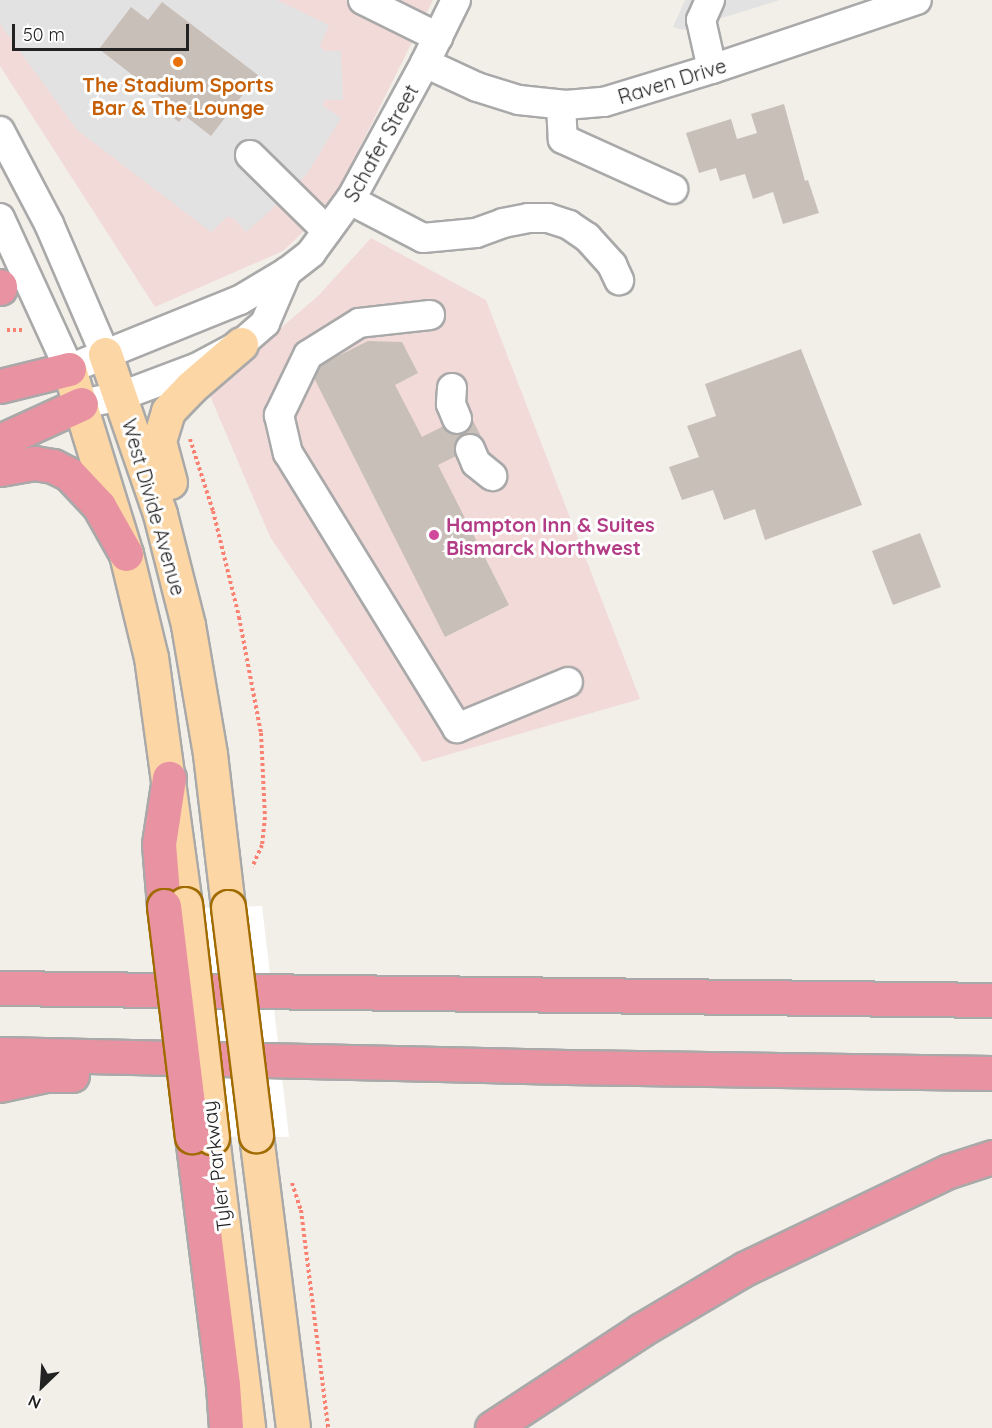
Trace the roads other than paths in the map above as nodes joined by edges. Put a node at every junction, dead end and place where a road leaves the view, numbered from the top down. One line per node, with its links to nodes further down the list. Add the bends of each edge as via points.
1 (363, 0): 5 (street)
2 (456, 0): 5 (street, Schafer Street)
3 (711, 0): 7 (street, via 701,20)
4 (917, 0): 7 (street, Raven Drive)
5 (438, 37): 6 (street, Schafer Street)
6 (425, 63): 8 (street, Raven Drive, via 496,94); 12 (street, Schafer Street)
7 (712, 69): 8 (street, Raven Drive, via 604,102)
8 (561, 105): 11 (street, via 563,139)
9 (0, 131): 19 (street, West Divide Avenue, via 49,224)
10 (250, 155): 14 (street)
11 (673, 189)
12 (350, 200): 14 (street, Schafer Street); 16 (street, via 423,238 476,233 503,222 548,218 587,237)
13 (0, 218): 20 (street, West Divide Avenue)
14 (327, 231): 15 (street, Schafer Street, via 311,253)
15 (287, 272): 18 (street, Schafer Street, via 265,323); 19 (street, Schafer Street, via 240,300)
16 (620, 280)
17 (430, 315): 32 (street, via 359,323 308,355 279,415 288,453 457,728)
18 (241, 344): 23 (street, Schafer Street, via 196,368); 30 (main road, via 168,411 159,441 170,480)
19 (105, 354): 20 (street, Schafer Street); 23 (main road, West Divide Avenue)
20 (69, 369): 21 (highway); 24 (main road, West Divide Avenue)
21 (0, 386)
22 (452, 388): 25 (street, via 451,404)
23 (121, 396): 24 (street, Schafer Street); 30 (main road, West Divide Avenue)
24 (81, 404): 26 (highway); 31 (main road, West Divide Avenue)
25 (457, 419)
26 (0, 441)
27 (470, 449): 29 (street, via 476,463)
28 (0, 469): 31 (highway, via 34,463 69,474 99,506)
29 (492, 476)
30 (170, 553): 46 (main road, West Divide Avenue, bridge, via 188,625 207,733)
31 (126, 554): 33 (main road, West Divide Avenue, via 151,657)
32 (568, 682)
33 (169, 778): 42 (highway, bridge, via 159,844 174,905)
34 (0, 968): 36 (highway, via 468,974)
35 (0, 988): 36 (highway)
36 (616, 994): 37 (highway)
37 (992, 1000)
38 (0, 1054): 39 (highway)
39 (212, 1059): 40 (highway); 41 (highway, via 155,1074 45,1075)
40 (992, 1073)
41 (0, 1085)
42 (202, 1137): 44 (highway); 45 (main road, Tyler Parkway)
43 (992, 1157): 47 (highway, via 949,1171 744,1269 641,1330)
44 (226, 1428)
45 (248, 1428)
46 (293, 1428)
47 (492, 1428)

